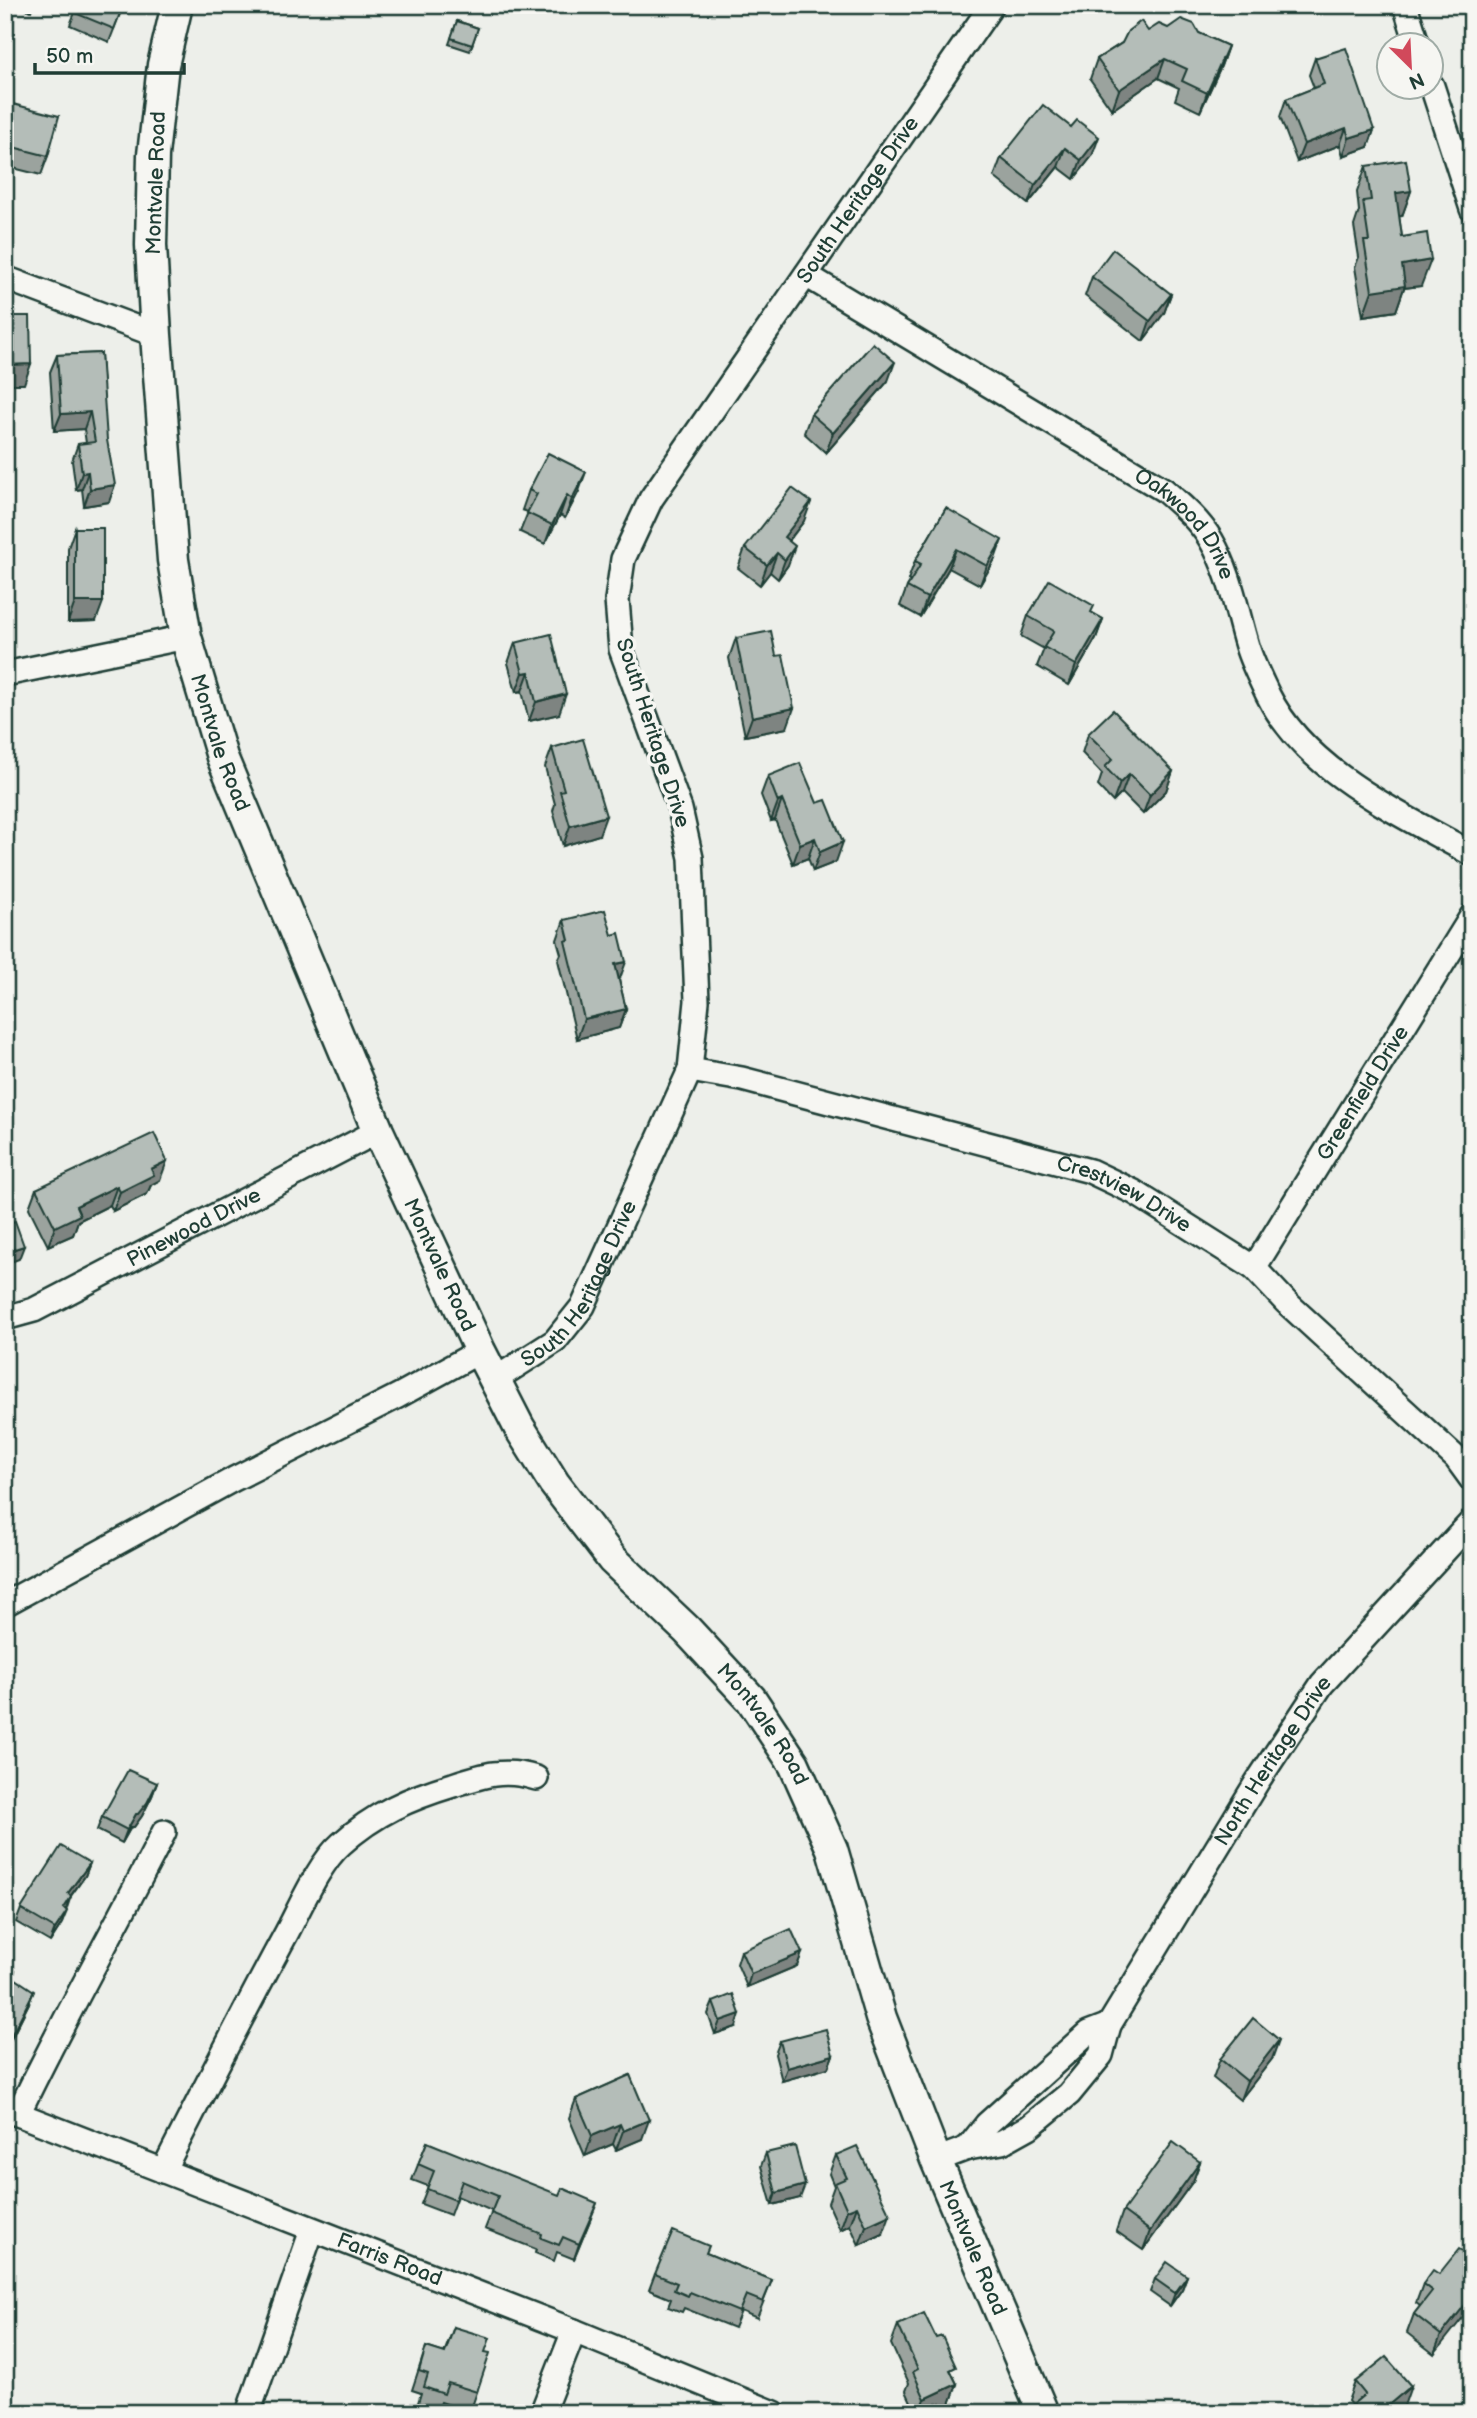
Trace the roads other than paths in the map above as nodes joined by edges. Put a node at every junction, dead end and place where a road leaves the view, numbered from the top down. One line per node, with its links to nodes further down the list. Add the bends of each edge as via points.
1 (177, 5): 9 (main road, Montvale Road, via 163,65 153,156)
2 (992, 5): 7 (street, South Heritage Drive)
3 (1405, 5): 4 (street)
4 (1414, 32)
5 (1437, 102): 6 (street)
6 (1472, 209)
7 (806, 275): 12 (street, Oakwood Drive, via 1164,490 1191,514 1223,562 1248,648 1269,697 1290,730 1328,766 1379,802); 14 (street, South Heritage Drive, via 652,499 623,559 617,600 621,649 680,809 691,858 697,1001)
8 (5, 278): 9 (street)
9 (156, 335): 10 (main road, Montvale Road, via 173,560)
10 (186, 637): 11 (street); 15 (main road, Montvale Road, via 222,757)
11 (5, 674)
12 (1472, 854)
13 (1472, 916): 16 (street, Greenfield Drive)
14 (690, 1070): 16 (street, Crestview Drive, via 742,1079 1090,1171 1134,1192); 19 (street, South Heritage Drive, via 583,1306 555,1341)
15 (379, 1130): 17 (street, Pinewood Drive, via 34,1310); 18 (main road, Montvale Road)
16 (1254, 1268): 20 (street, Crestview Drive, via 1456,1458)
17 (5, 1318)
18 (480, 1351): 19 (main road, Montvale Road); 22 (street)
19 (494, 1380): 28 (main road, Montvale Road, via 554,1483 612,1559 751,1699 794,1764 832,1849 881,2018)
20 (1472, 1479)
21 (1472, 1521): 25 (street, North Heritage Drive, via 1322,1684)
22 (5, 1604)
23 (536, 1778): 29 (street, via 518,1772 488,1774 420,1795 374,1816 338,1846 254,1992)
24 (164, 1832): 26 (street)
25 (1109, 2025): 27 (street, North Heritage Drive, via 1088,2033 987,2124); 27 (street, North Heritage Drive, via 1101,2055 1069,2094 1029,2127 1002,2142)
26 (11, 2112): 29 (street, Farris Road)
27 (968, 2148): 28 (street, North Heritage Drive)
28 (936, 2161): 35 (main road, Montvale Road)
29 (163, 2171): 30 (street, Farris Road)
30 (312, 2230): 31 (street, Farris Road); 32 (street)
31 (574, 2331): 33 (street); 34 (street, Farris Road)
32 (248, 2413)
33 (542, 2413)
34 (774, 2413)
35 (1043, 2413)

